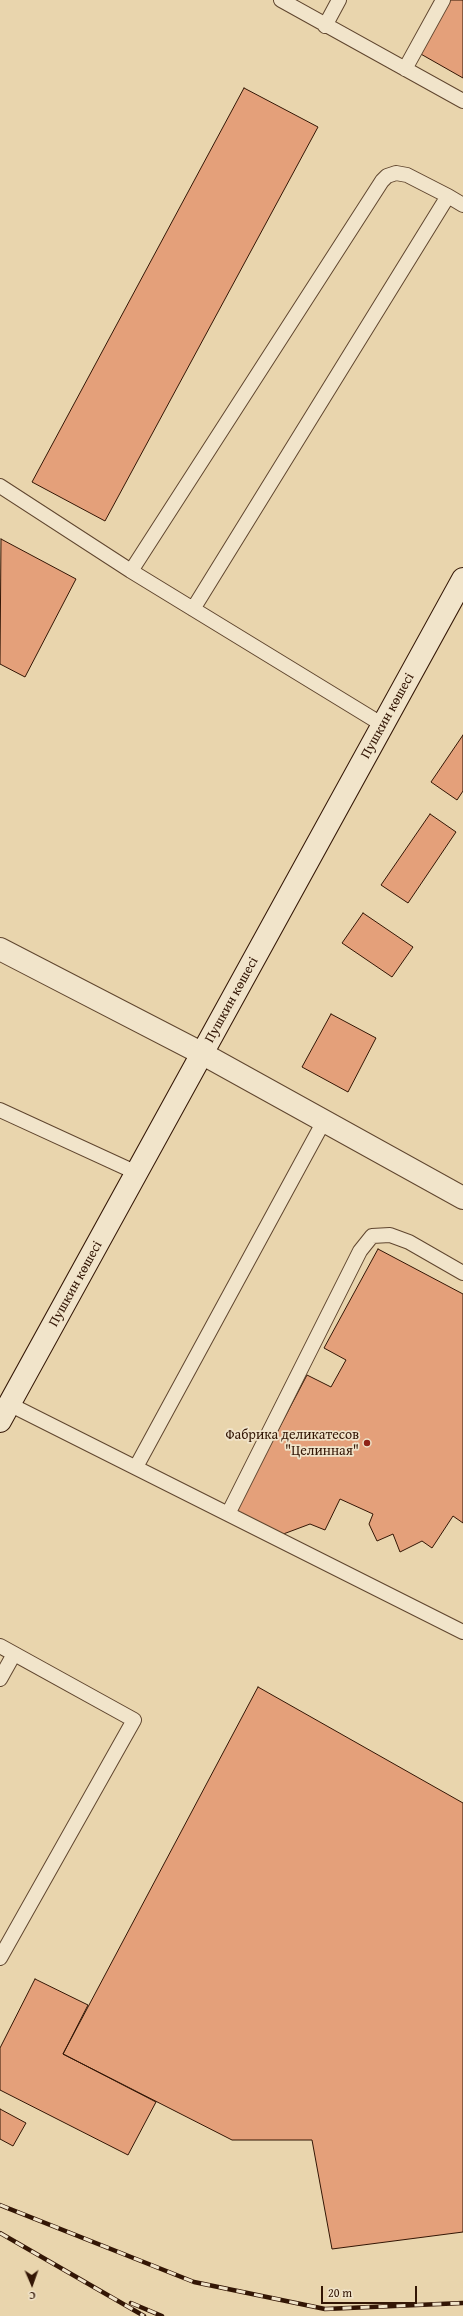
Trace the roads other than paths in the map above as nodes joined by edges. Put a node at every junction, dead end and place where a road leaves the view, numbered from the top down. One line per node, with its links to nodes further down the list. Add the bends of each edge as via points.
1 (281, 0): 4 (lane)
2 (339, 0): 4 (lane)
3 (443, 0): 5 (lane)
4 (325, 26): 5 (lane)
5 (405, 69): 6 (lane)
6 (463, 101)
7 (448, 196): 8 (lane); 10 (lane, via 407,175 396,173 382,181); 12 (lane)
8 (463, 205)
9 (0, 486): 10 (lane)
10 (131, 571): 12 (lane)
11 (463, 579): 13 (main road, Пушкин көшесі)
12 (193, 608): 13 (lane)
13 (383, 725): 15 (main road, Пушкин көшесі)
14 (0, 949): 15 (main road)
15 (203, 1054): 17 (main road); 18 (main road, Пушкин көшесі)
16 (0, 1110): 18 (lane)
17 (324, 1121): 19 (main road); 22 (lane)
18 (137, 1173): 21 (main road, Пушкин көшесі)
19 (463, 1198)
20 (463, 1273): 23 (lane, via 409,1242 390,1235 372,1236 360,1251)
21 (5, 1412): 22 (lane)
22 (136, 1467): 23 (lane)
23 (228, 1514): 24 (lane)
24 (463, 1632)
25 (0, 1646): 26 (lane)
26 (14, 1654): 27 (lane); 28 (lane, via 134,1720)
27 (0, 1679)
28 (0, 1958)

